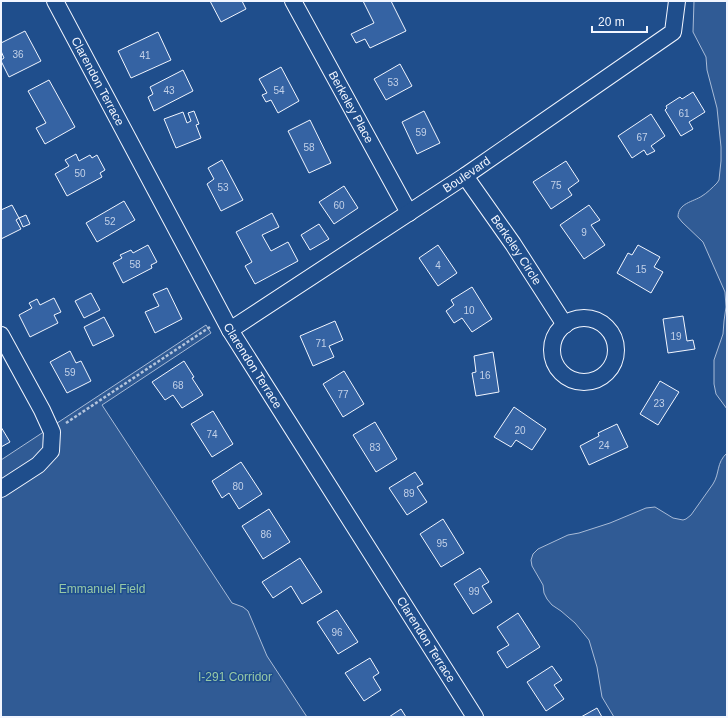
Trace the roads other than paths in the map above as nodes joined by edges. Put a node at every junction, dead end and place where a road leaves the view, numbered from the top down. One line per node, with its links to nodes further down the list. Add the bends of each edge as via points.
1 (55, 1): 6 (street, Clarendon Terrace)
2 (293, 1): 5 (street, Berkeley Place)
3 (677, 1): 4 (street, Boulevard, via 673,32)
4 (465, 176): 5 (street, Boulevard); 7 (street, Berkeley Circle)
5 (409, 213): 6 (street, Boulevard)
6 (227, 324): 10 (street, Clarendon Terrace)
7 (565, 325): 7 (street, via 582,318 592,319 608,329 614,337 616,351 613,365 608,372 596,380 582,383 568,378 557,368 552,350 558,332)
8 (1, 335): 9 (street, via 52,432 51,451 38,465)
9 (1, 488)
10 (475, 717)

